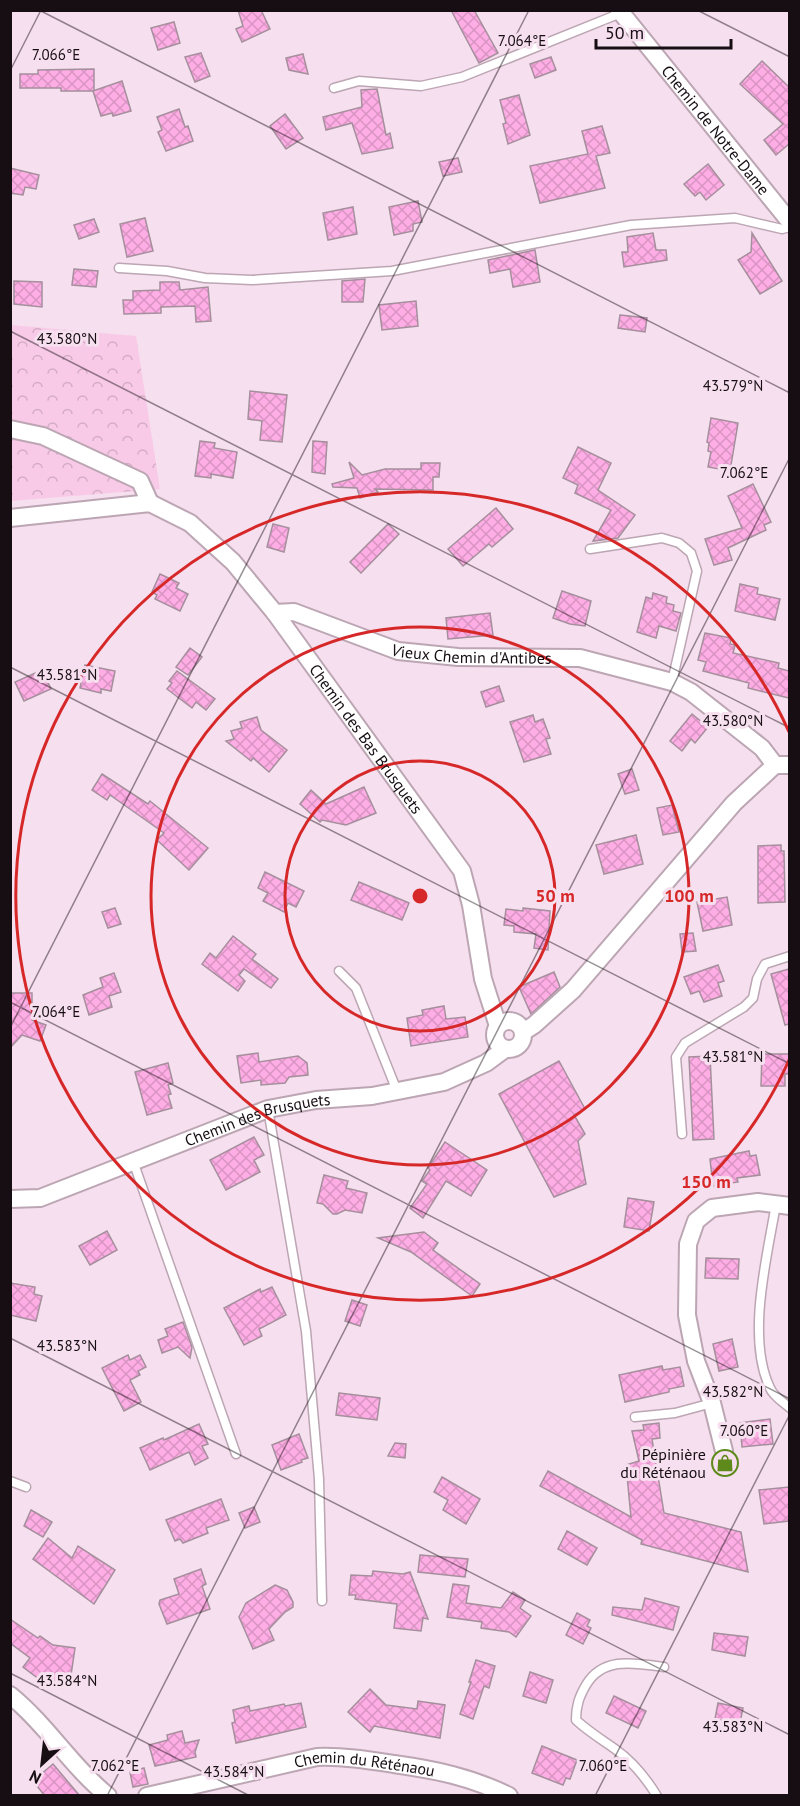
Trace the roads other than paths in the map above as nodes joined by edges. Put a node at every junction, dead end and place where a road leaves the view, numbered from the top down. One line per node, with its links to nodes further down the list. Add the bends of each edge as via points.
1 (620, 12): 2 (lane, via 462,77 421,86 359,81); 3 (street, Chemin de Notre-Dame)
2 (334, 88)
3 (789, 222)
4 (789, 227): 5 (lane, via 782,229 735,218 631,225 392,271 252,280)
5 (119, 268)
6 (10, 429): 7 (street, via 43,436 140,481)
7 (150, 503): 8 (street); 10 (street, Chemin des Bas Brusquets, via 190,523 233,562)
8 (10, 518)
9 (590, 549): 11 (lane, via 662,538 679,543 691,553 697,571)
10 (275, 613): 11 (street, Vieux Chemin d'Antibes, via 294,612 398,651 458,657 580,658); 15 (street, Chemin des Bas Brusquets, via 462,871 483,979)
11 (672, 682): 12 (street, Vieux Chemin d'Antibes, via 691,692)
12 (782, 765): 16 (street, via 734,803 573,990)
13 (789, 956): 20 (lane, via 765,964 753,998 685,1043 676,1057)
14 (339, 971): 18 (lane, via 356,988)
15 (498, 1026): 16 (street, via 511,1021 520,1025); 17 (street, via 495,1039)
16 (523, 1032): 17 (street, via 518,1046)
17 (505, 1049): 18 (street, Chemin des Brusquets, via 486,1063 444,1082)
18 (397, 1091): 19 (street, Chemin des Brusquets)
19 (268, 1109): 21 (street, Chemin des Brusquets); 31 (lane, via 306,1331 319,1479)
20 (682, 1134)
21 (133, 1161): 22 (street, Chemin des Brusquets, via 40,1198); 28 (lane)
22 (10, 1199)
23 (783, 1205): 24 (street, via 758,1202 712,1208 696,1221 688,1244 687,1315 696,1361); 25 (lane, via 760,1307 760,1360 771,1390)
24 (712, 1403): 26 (lane, via 675,1413); 27 (street)
25 (789, 1408)
26 (635, 1417)
27 (724, 1451)
28 (236, 1454)
29 (10, 1481): 30 (lane)
30 (26, 1487)
31 (322, 1601)
32 (664, 1666): 37 (lane, via 602,1667 592,1675 576,1705 576,1720 633,1763)
33 (10, 1695): 34 (street)
34 (108, 1796)
35 (147, 1796): 36 (street, Chemin du Réténaou, via 317,1757 343,1756 447,1772)
36 (509, 1796)
37 (657, 1796)

